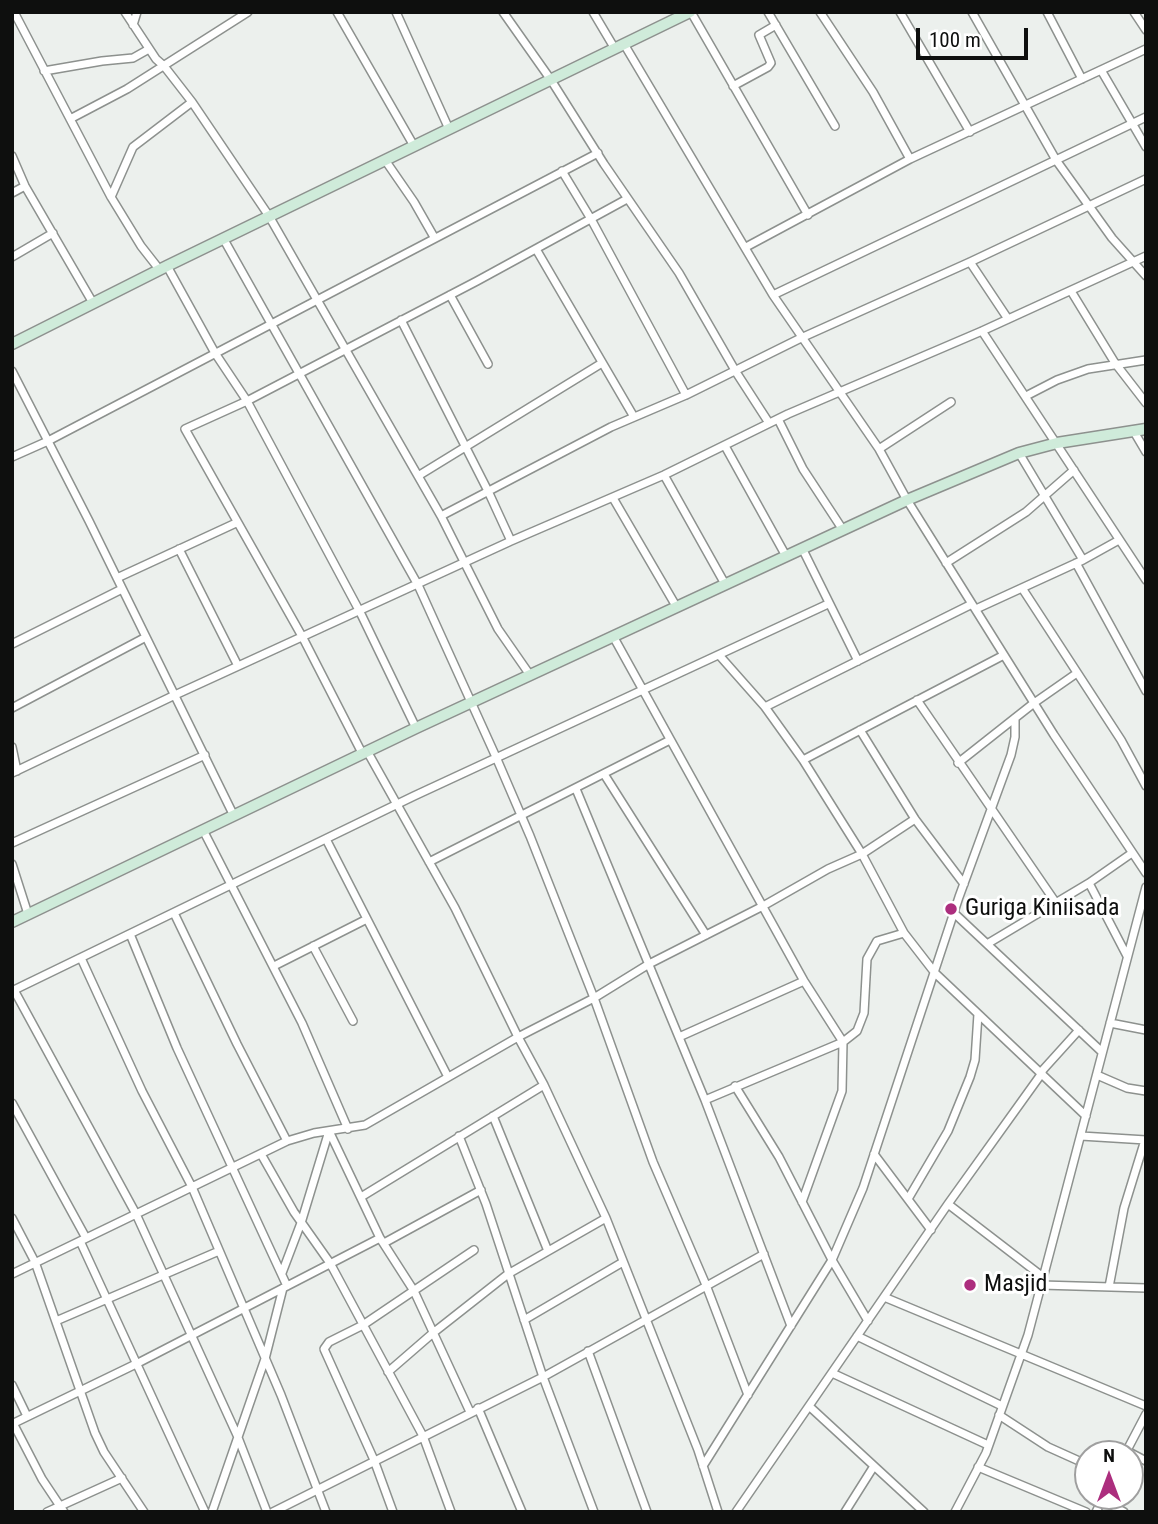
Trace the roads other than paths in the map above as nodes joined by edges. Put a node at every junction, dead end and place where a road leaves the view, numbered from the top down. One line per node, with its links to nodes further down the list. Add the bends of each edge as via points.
1 (14, 12): 24 (street)
2 (125, 12): 16 (street)
3 (137, 12): 16 (street)
4 (248, 12): 22 (street)
5 (337, 12): 36 (street)
6 (396, 12): 34 (street)
7 (503, 12): 26 (street)
8 (593, 12): 19 (street)
9 (691, 12): 19 (street); 27 (street)
10 (768, 12): 17 (street)
11 (820, 12): 40 (street)
12 (900, 12): 35 (street)
13 (972, 12): 29 (street)
14 (1047, 12): 25 (street)
15 (1134, 12): 18 (street)
16 (133, 25): 20 (street)
17 (776, 25): 27 (street, via 759,35 771,63); 33 (street)
18 (1146, 30)
19 (620, 46): 26 (street); 56 (street)
20 (149, 49): 22 (street); 24 (street, via 133,58)
21 (1146, 49): 23 (street)
22 (164, 66): 28 (street); 31 (street)
23 (1101, 70): 25 (street); 32 (street)
24 (44, 71): 31 (street)
25 (1083, 79): 29 (street)
26 (551, 80): 34 (street); 38 (street)
27 (733, 86): 50 (street)
28 (192, 102): 47 (street, via 133,147); 51 (street)
29 (1024, 107): 35 (street); 42 (street)
30 (1146, 117): 32 (street)
31 (70, 119): 47 (street)
32 (1130, 124): 37 (street); 42 (street)
33 (835, 127)
34 (449, 129): 36 (street)
35 (970, 132): 40 (street)
36 (414, 146): 41 (street)
37 (1146, 147)
38 (598, 153): 43 (street); 48 (street)
39 (12, 156): 45 (street)
40 (911, 159): 50 (street)
41 (385, 160): 51 (street); 54 (street)
42 (1056, 160): 49 (street); 66 (street)
43 (562, 172): 52 (street); 54 (street)
44 (1146, 179): 49 (street)
45 (25, 186): 46 (street); 53 (street)
46 (12, 193)
47 (111, 197): 62 (street, via 141,246)
48 (627, 199): 52 (street); 83 (street, via 679,272)
49 (1088, 207): 60 (street); 61 (street)
50 (808, 215): 56 (street)
51 (269, 216): 55 (street); 67 (street)
52 (591, 219): 57 (street); 85 (street)
53 (53, 233): 59 (street); 68 (street)
54 (434, 237): 67 (street)
55 (223, 238): 62 (street); 71 (street)
56 (746, 247): 66 (street)
57 (536, 249): 65 (street); 78 (street)
58 (1146, 256): 61 (street)
59 (12, 257)
60 (970, 262): 69 (street); 73 (street)
61 (1134, 262): 63 (street); 64 (street)
62 (163, 267): 68 (street); 76 (street)
63 (1146, 276)
64 (1071, 290): 69 (street); 79 (street)
65 (450, 295): 70 (street); 80 (street)
66 (773, 295): 73 (street)
67 (317, 299): 71 (street); 75 (street)
68 (93, 303): 74 (street)
69 (1008, 319): 72 (street)
70 (401, 320): 75 (street); 98 (street)
71 (271, 324): 76 (street); 82 (street)
72 (982, 331): 84 (street); 86 (street)
73 (802, 338): 83 (street); 84 (street)
74 (12, 344)
75 (345, 348): 82 (street); 105 (street)
76 (215, 353): 87 (street); 95 (street)
77 (1146, 360): 79 (street)
78 (602, 363): 90 (street); 98 (street)
79 (1115, 363): 86 (street, via 1057,380); 89 (street)
80 (488, 364)
81 (12, 371): 95 (street)
82 (299, 372): 87 (street); 124 (street)
83 (736, 372): 85 (street); 92 (street)
84 (839, 393): 91 (street); 99 (street)
85 (686, 395): 90 (street)
86 (1026, 396): 96 (street)
87 (247, 401): 111 (street, via 184,429); 130 (street)
88 (951, 402): 99 (street)
89 (1146, 403)
90 (634, 417): 106 (street)
91 (778, 419): 92 (street); 112 (street, via 803,470)
92 (769, 423): 97 (street)
93 (1146, 429): 94 (street)
94 (1133, 430): 96 (street); 100 (street)
95 (48, 440): 102 (street); 121 (street)
96 (1057, 443): 101 (street); 103 (street)
97 (725, 446): 104 (street); 117 (street)
98 (466, 447): 105 (street); 106 (street)
99 (878, 449): 109 (street)
100 (1146, 452)
101 (1019, 453): 107 (street); 109 (street)
102 (12, 457)
103 (1074, 470): 107 (street); 113 (street)
104 (664, 475): 108 (street); 123 (street)
105 (418, 476): 110 (street)
106 (488, 491): 110 (street); 114 (street)
107 (1044, 496): 118 (street, via 1027,512); 119 (street)
108 (613, 498): 114 (street); 128 (street)
109 (907, 500): 112 (street); 118 (street)
110 (441, 516): 120 (street)
111 (236, 523): 116 (street); 133 (street)
112 (843, 530): 115 (street)
113 (1119, 540): 119 (street); 122 (street)
114 (511, 541): 120 (street)
115 (802, 548): 117 (street); 127 (street)
116 (179, 549): 121 (street); 138 (street)
117 (786, 556): 123 (street)
118 (946, 562): 129 (street)
119 (1080, 562): 125 (street); 142 (street)
120 (466, 563): 124 (street); 140 (street, via 498,629)
121 (117, 578): 126 (street)
122 (1146, 580)
123 (725, 584): 128 (street)
124 (418, 585): 130 (street); 145 (street)
125 (1022, 588): 129 (street); 139 (street)
126 (122, 589): 132 (street); 134 (street)
127 (828, 604): 135 (street); 137 (street)
128 (676, 606): 131 (street)
129 (974, 607): 136 (street); 137 (street)
130 (360, 612): 133 (street); 150 (street)
131 (613, 635): 140 (street); 141 (street)
132 (146, 637): 143 (street); 148 (street)
133 (303, 638): 138 (street); 154 (street)
134 (12, 644)
135 (719, 655): 141 (street); 147 (street)
136 (1004, 655): 144 (street); 146 (street)
137 (858, 661): 147 (street)
138 (238, 666): 143 (street)
139 (1077, 673): 146 (street); 161 (street)
140 (530, 674): 145 (street)
141 (640, 690): 152 (street); 156 (street)
142 (1146, 691)
143 (175, 695): 155 (street); 159 (street)
144 (917, 701): 151 (street); 158 (street)
145 (471, 702): 150 (street); 156 (street)
146 (1034, 703): 149 (street); 171 (street)
147 (765, 707): 157 (street)
148 (12, 708)
149 (1015, 718): 158 (street); 164 (street, via 1012,755)
150 (416, 728): 154 (street)
151 (860, 730): 157 (street); 167 (street)
152 (670, 740): 160 (street); 182 (street)
153 (12, 747): 159 (street)
154 (365, 752): 163 (street); 165 (street)
155 (205, 755): 165 (street); 170 (street)
156 (496, 757): 163 (street); 166 (street)
157 (803, 760): 172 (street)
158 (958, 763): 164 (street)
159 (15, 772)
160 (604, 775): 162 (street); 190 (street)
161 (1146, 786)
162 (576, 789): 166 (street); 195 (street)
163 (396, 804): 169 (street); 173 (street)
164 (991, 810): 177 (street); 181 (street)
165 (233, 814): 168 (street)
166 (522, 816): 173 (street); 200 (street)
167 (915, 819): 172 (street); 177 (street)
168 (203, 830): 178 (street); 185 (street)
169 (326, 839): 178 (street); 186 (street)
170 (12, 842)
171 (1132, 853): 175 (street); 176 (street)
172 (862, 854): 182 (street); 188 (street)
173 (429, 862): 206 (street)
174 (12, 864): 185 (street)
175 (1146, 873)
176 (1089, 883): 181 (street); 193 (street)
177 (964, 884): 184 (street)
178 (231, 885): 183 (street); 196 (street)
179 (1146, 887): 180 (street)
180 (1144, 901): 193 (street)
181 (1056, 903): 191 (street)
182 (763, 906): 190 (street); 198 (street)
183 (174, 913): 189 (street); 226 (street)
184 (954, 913): 191 (street); 197 (street)
185 (28, 914): 187 (street)
186 (367, 919): 192 (street); 212 (street)
187 (12, 922)
188 (904, 933): 197 (street); 208 (street, via 877,942 867,959 864,1013 857,1031)
189 (130, 934): 194 (street); 229 (street, via 177,1048)
190 (706, 935): 195 (street)
191 (988, 944): 204 (street)
192 (313, 946): 196 (street); 202 (street)
193 (1127, 956): 203 (street)
194 (82, 958): 199 (street); 230 (street, via 142,1091)
195 (649, 964): 200 (street); 207 (street)
196 (274, 966): 221 (street)
197 (935, 973): 201 (street); 228 (street)
198 (804, 981): 207 (street); 208 (street)
199 (13, 991): 236 (street)
200 (594, 998): 206 (street); 256 (street, via 653,1162)
201 (978, 1014): 210 (street); 233 (street, via 970,1077 947,1131)
202 (353, 1021)
203 (1110, 1023): 205 (street); 209 (street)
204 (1079, 1030): 209 (street); 210 (street)
205 (1146, 1030)
206 (518, 1037): 212 (street); 213 (street)
207 (679, 1037): 216 (street)
208 (842, 1042): 214 (street); 234 (street, via 842,1091)
209 (1102, 1052): 211 (street)
210 (1042, 1072): 218 (street); 235 (street)
211 (1097, 1075): 215 (street); 218 (street)
212 (448, 1077): 221 (street, via 365,1125)
213 (544, 1084): 220 (street); 237 (street)
214 (735, 1086): 216 (street); 234 (street)
215 (1146, 1091)
216 (705, 1100): 246 (street)
217 (12, 1103): 219 (street)
218 (1086, 1115): 224 (street)
219 (15, 1116): 241 (street)
220 (494, 1116): 223 (street); 245 (street)
221 (348, 1129): 222 (street)
222 (329, 1131): 226 (street); 232 (street); 239 (street)
223 (459, 1136): 231 (street); 232 (street)
224 (1081, 1136): 225 (street); 255 (street)
225 (1145, 1140): 258 (street, via 1124,1208)
226 (288, 1141): 227 (street)
227 (261, 1154): 229 (street); 239 (street)
228 (874, 1154): 233 (street); 247 (street)
229 (234, 1167): 230 (street); 251 (street)
230 (192, 1187): 236 (street); 244 (street)
231 (481, 1191): 242 (street); 254 (street)
232 (361, 1197): 242 (street)
233 (908, 1199): 240 (street)
234 (802, 1202): 247 (street)
235 (948, 1204): 240 (street); 255 (street)
236 (136, 1214): 241 (street); 253 (street)
237 (606, 1218): 245 (street); 249 (street)
238 (12, 1219): 248 (street)
239 (301, 1223): 250 (street); 251 (street)
240 (931, 1230): 261 (street)
241 (83, 1239): 248 (street); 262 (street)
242 (382, 1240): 250 (street); 260 (street)
243 (474, 1250): 260 (street)
244 (219, 1251): 253 (street); 263 (street)
245 (548, 1251): 254 (street)
246 (764, 1254): 256 (street); 269 (street)
247 (832, 1260): 267 (street); 269 (street)
248 (35, 1262): 252 (street); 266 (street)
249 (624, 1262): 264 (street); 265 (street)
250 (330, 1263): 257 (street); 268 (street)
251 (281, 1273): 257 (street)
252 (12, 1274)
253 (164, 1274): 262 (street); 271 (street)
254 (508, 1274): 265 (street); 270 (street)
255 (1042, 1281): 258 (street); 274 (street)
256 (706, 1285): 264 (street); 282 (street)
257 (285, 1287): 263 (street); 275 (street)
258 (1109, 1287): 259 (street)
259 (1146, 1287)
260 (414, 1291): 268 (street); 270 (street)
261 (884, 1297): 267 (street); 274 (street)
262 (108, 1299): 266 (street); 276 (street)
263 (243, 1309): 271 (street); 275 (street)
264 (646, 1319): 273 (street); 298 (street)
265 (524, 1320): 279 (street)
266 (56, 1321): 281 (street)
267 (868, 1321): 272 (street)
268 (363, 1325): 277 (street); 297 (street, via 324,1349)
269 (791, 1326): 282 (street)
270 (433, 1332): 277 (street); 287 (street)
271 (193, 1335): 276 (street); 292 (street)
272 (857, 1336): 278 (street); 284 (street)
273 (587, 1352): 279 (street); 315 (street)
274 (1021, 1353): 284 (street); 285 (street)
275 (265, 1359): 292 (street); 302 (street)
276 (138, 1363): 281 (street); 306 (street)
277 (388, 1372): 293 (street)
278 (832, 1373): 283 (street); 295 (street)
279 (542, 1377): 286 (street); 314 (street)
280 (12, 1385): 290 (street)
281 (80, 1390): 290 (street); 301 (street, via 100,1442)
282 (748, 1395): 298 (street)
283 (809, 1406): 299 (street); 317 (street)
284 (1002, 1406): 289 (street)
285 (1146, 1406)
286 (478, 1408): 287 (street); 313 (street)
287 (470, 1412): 293 (street)
288 (1146, 1414): 294 (street)
289 (999, 1415): 295 (street); 296 (street)
290 (27, 1416): 291 (street)
291 (13, 1423): 303 (street)
292 (237, 1435): 307 (street); 308 (street)
293 (423, 1436): 297 (street); 312 (street)
294 (1133, 1440)
295 (988, 1445): 300 (street)
296 (1074, 1459)
297 (374, 1460): 302 (street); 311 (street)
298 (703, 1466): 316 (street)
299 (874, 1466): 318 (street); 319 (street)
300 (978, 1467): 320 (street); 321 (street)
301 (122, 1478): 303 (street); 305 (street)
302 (318, 1489): 309 (street); 310 (street)
303 (62, 1508): 304 (street)
304 (47, 1512)
305 (144, 1512)
306 (205, 1512)
307 (212, 1512)
308 (267, 1512)
309 (273, 1512)
310 (326, 1512)
311 (393, 1512)
312 (452, 1512)
313 (522, 1512)
314 (594, 1512)
315 (647, 1512)
316 (718, 1512)
317 (737, 1512)
318 (845, 1512)
319 (924, 1512)
320 (955, 1512)
321 (1086, 1512)

